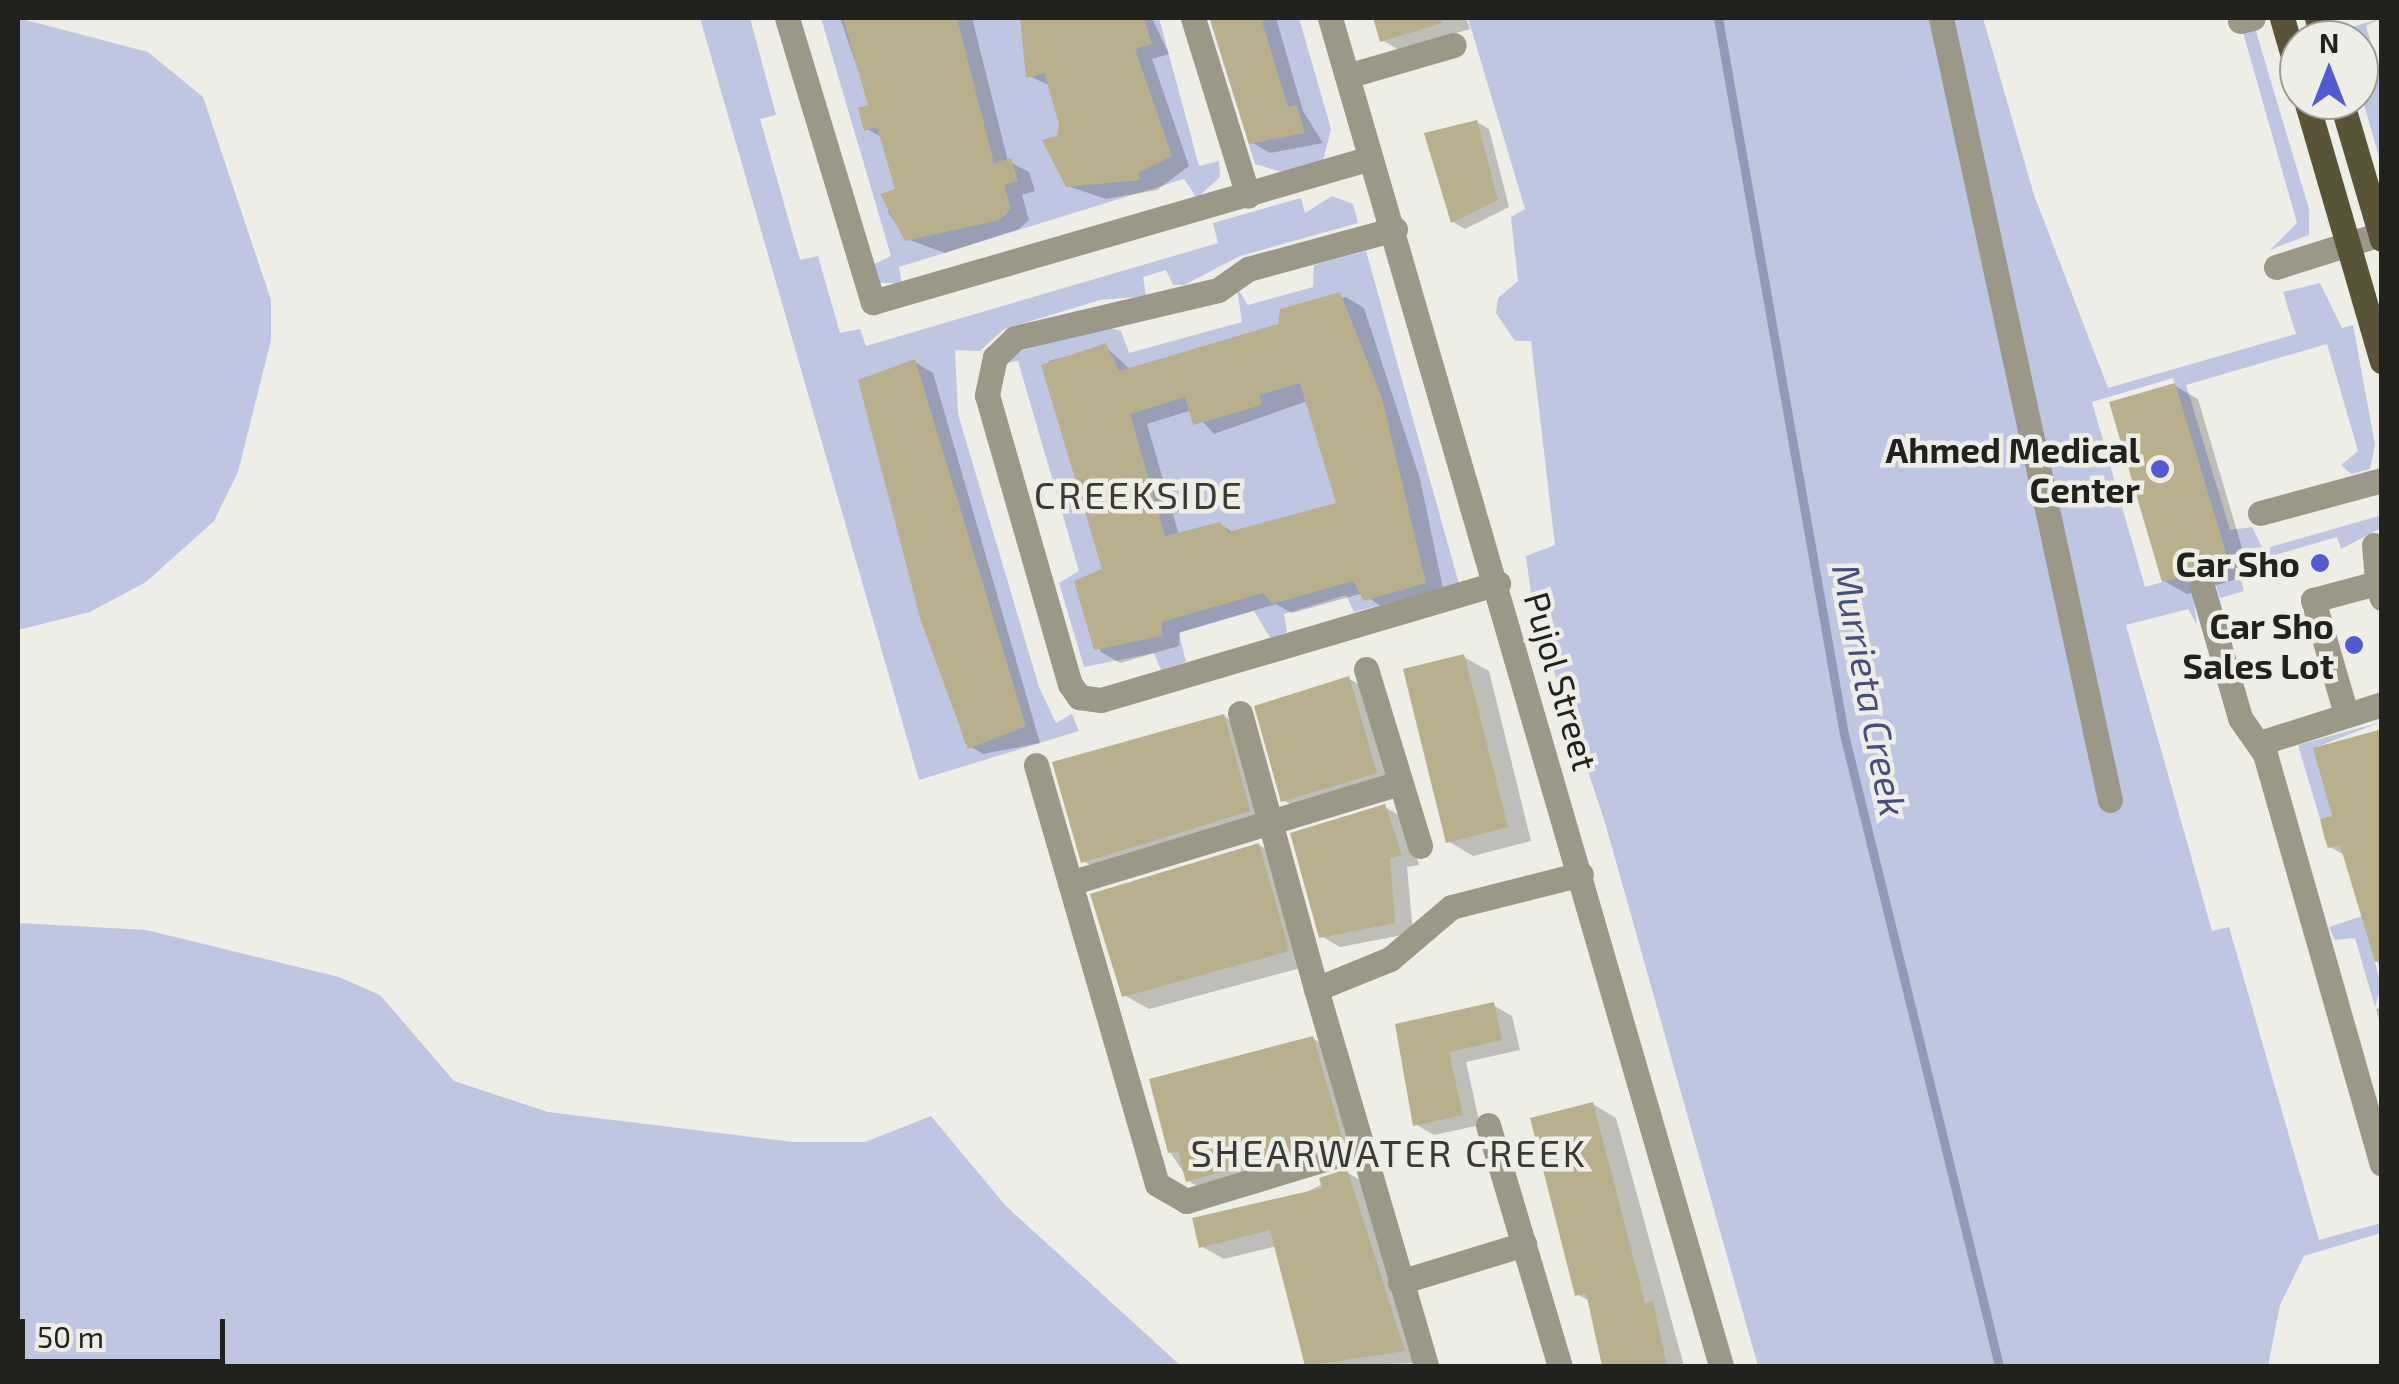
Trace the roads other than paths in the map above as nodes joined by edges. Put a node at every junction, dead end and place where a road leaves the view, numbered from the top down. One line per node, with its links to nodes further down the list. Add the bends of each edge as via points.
1 (787, 18): 10 (street, via 873,302)
2 (1193, 18): 10 (street)
3 (1330, 18): 6 (street, Pujol Street)
4 (1941, 18): 31 (street)
5 (1454, 45): 6 (street)
6 (1347, 76): 9 (street, Pujol Street)
7 (2312, 120): 13 (main road)
8 (2347, 120): 12 (main road)
9 (1371, 158): 10 (street); 11 (street, Pujol Street)
10 (1248, 196)
11 (1394, 229): 21 (street, Pujol Street); 21 (street, via 1248,269 1218,290 1015,338 996,357 988,395 1066,671 1079,697 1101,700)
12 (2381, 237): 13 (street)
13 (2347, 244): 14 (street); 15 (main road)
14 (2276, 267)
15 (2372, 292): 16 (main road)
16 (2376, 324): 17 (main road)
17 (2382, 361)
18 (2382, 480): 19 (street)
19 (2260, 513)
20 (2374, 545): 23 (street)
21 (1498, 583): 34 (street, Pujol Street)
22 (2202, 586): 28 (street, via 2240,718)
23 (2379, 591): 27 (street, via 2313,600)
24 (1366, 669): 30 (street)
25 (2382, 704): 27 (street)
26 (1240, 713): 32 (street)
27 (2346, 714): 28 (street)
28 (2260, 743): 39 (street)
29 (1036, 765): 35 (street)
30 (1400, 782): 32 (street); 33 (street)
31 (2110, 800)
32 (1270, 822): 35 (street); 36 (street)
33 (1420, 846)
34 (1581, 874): 36 (street, via 1451,907 1390,960); 44 (street, Pujol Street)
35 (1070, 883): 38 (street, via 1157,1184 1168,1195 1186,1201)
36 (1316, 989): 38 (street)
37 (1488, 1126): 40 (street)
38 (1360, 1148): 41 (street)
39 (2382, 1164)
40 (1524, 1244): 41 (street); 43 (street)
41 (1400, 1282): 42 (street)
42 (1426, 1366)
43 (1560, 1366)
44 (1721, 1366)

